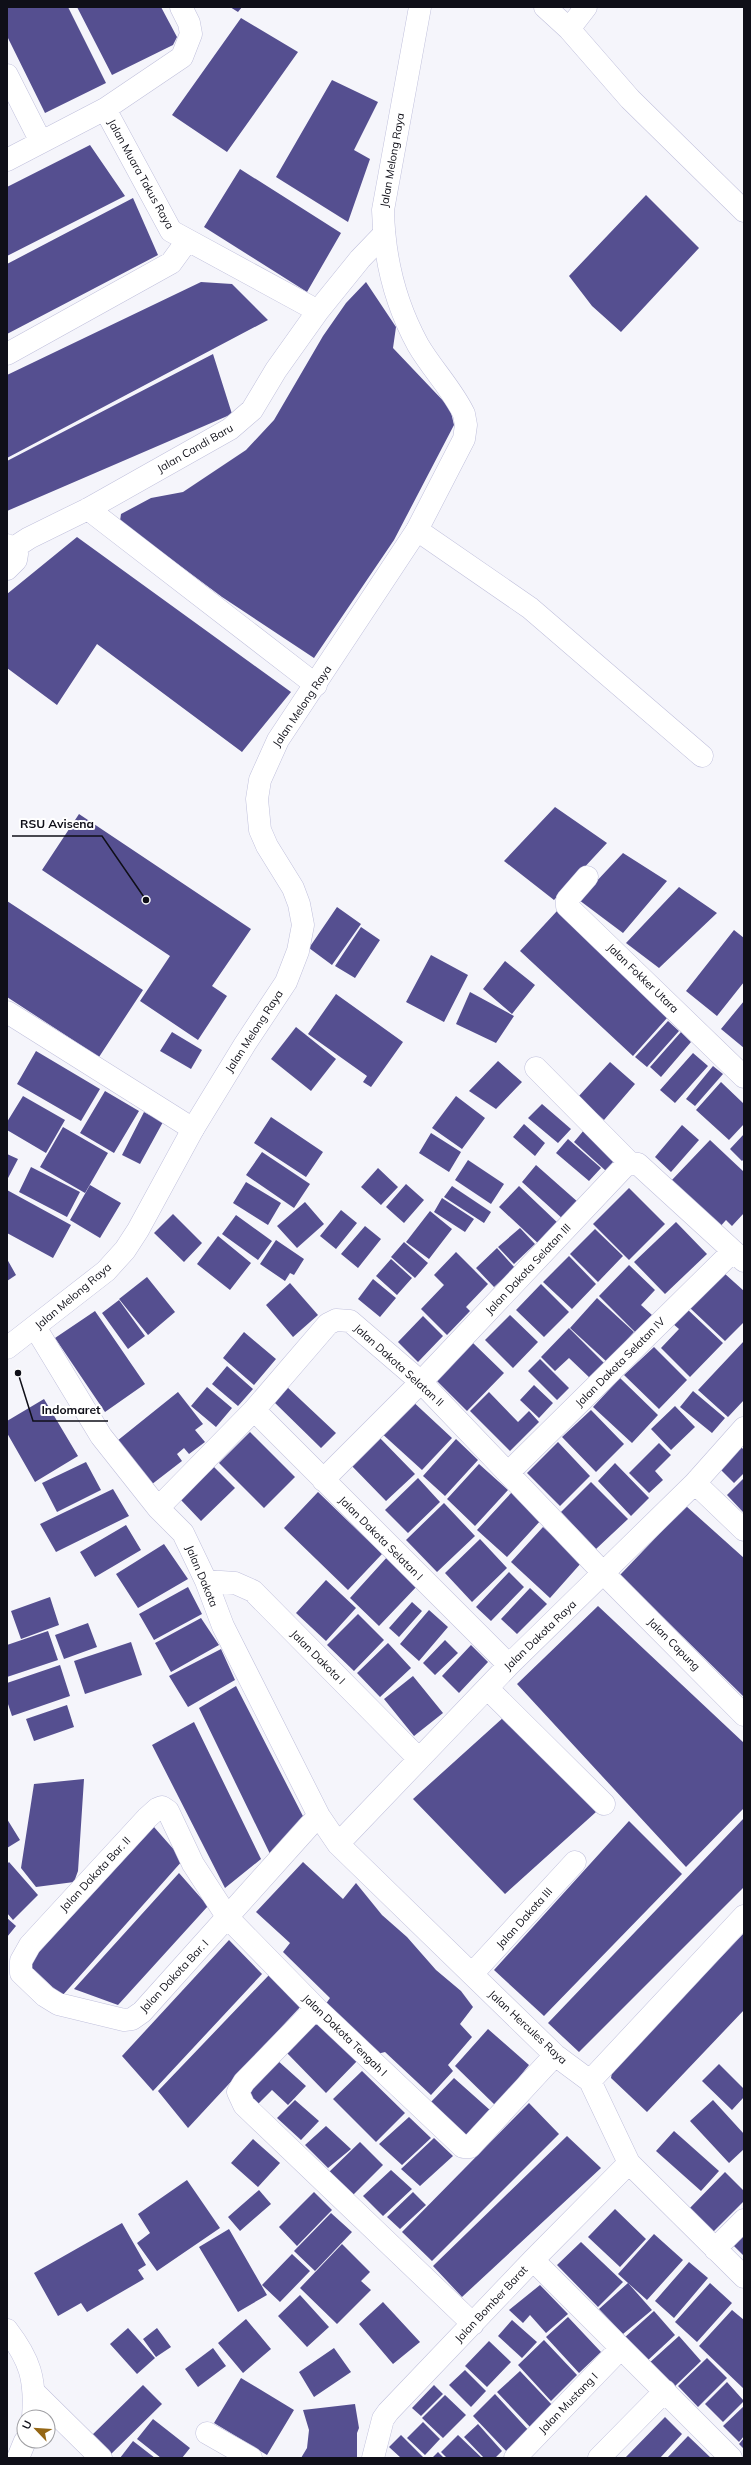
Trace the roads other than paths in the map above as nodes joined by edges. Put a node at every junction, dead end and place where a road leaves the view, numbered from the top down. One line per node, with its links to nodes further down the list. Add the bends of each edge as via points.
1 (420, 7): 11 (street, Jalan Melong Raya, via 383,210)
2 (545, 7): 5 (street)
3 (586, 7): 5 (street)
4 (185, 15): 7 (street, via 191,34 182,57)
5 (569, 29): 10 (street, via 630,99)
6 (7, 75): 8 (street)
7 (105, 109): 8 (street, Jalan Muara Takus Raya); 12 (street, Jalan Muara Takus Raya, via 171,231)
8 (41, 142): 9 (street, Jalan Muara Takus Raya)
9 (7, 160)
10 (744, 211)
11 (384, 234): 13 (street, Jalan Candi Baru); 16 (street, Jalan Melong Raya, via 392,283 404,314 418,345 460,405 466,425 464,439)
12 (187, 241): 13 (street, Jalan Muara Takus Raya); 14 (street, via 171,263)
13 (318, 311): 15 (street, Jalan Candi Baru, via 276,370 252,410 230,429)
14 (7, 354)
15 (88, 509): 17 (street, Jalan Candi Baru, via 29,538); 18 (street)
16 (417, 530): 18 (street, Jalan Melong Raya); 19 (street, via 530,608)
17 (9, 554)
18 (316, 685): 24 (street, Jalan Melong Raya, via 266,762 257,799 260,830 299,904 303,925 298,952 286,982)
19 (702, 756)
20 (587, 877): 23 (street, Jalan Fokker Utara, via 567,900 567,906)
21 (7, 1012): 24 (street)
22 (536, 1068): 25 (street)
23 (744, 1077)
24 (193, 1130): 27 (street, Jalan Melong Raya, via 125,1250 106,1271)
25 (634, 1164): 26 (street); 29 (street, Jalan Dakota Selatan III, via 619,1172)
26 (738, 1257): 32 (street, Jalan Dakota Selatan IV)
27 (35, 1327): 28 (street, Jalan Melong Raya); 35 (street, Jalan Dakota, via 102,1436)
28 (7, 1348)
29 (421, 1382): 30 (street, Jalan Dakota Selatan II, via 350,1321 336,1320 328,1324); 32 (street, Jalan Dakota Selatan II); 33 (street, Jalan Dakota Selatan III)
30 (254, 1410): 33 (street, Jalan Dakota Selatan I); 35 (street, Jalan Dakota Selatan II)
31 (744, 1428): 34 (street, Jalan Dakota Raya)
32 (509, 1472): 37 (street, Jalan Dakota Selatan II)
33 (323, 1480): 39 (street, Jalan Dakota Selatan I)
34 (695, 1483): 36 (street); 37 (street, Jalan Dakota Raya)
35 (158, 1508): 38 (street, Jalan Dakota, via 183,1533)
36 (744, 1530)
37 (604, 1573): 39 (street, Jalan Dakota Raya); 41 (street, Jalan Capung)
38 (206, 1581): 42 (street, Jalan Dakota I, via 235,1583 253,1591); 45 (street, Jalan Dakota, via 223,1626)
39 (508, 1665): 40 (street, Jalan Dakota Raya)
40 (488, 1688): 42 (street, Jalan Dakota Raya); 43 (street)
41 (744, 1715)
42 (419, 1759): 46 (street, Jalan Dakota Raya)
43 (604, 1804)
44 (162, 1807): 49 (street, Jalan Dakota Tengah I, via 168,1811 193,1864); 50 (street, Jalan Dakota Bar. II, via 147,1818)
45 (319, 1816): 46 (street, Jalan Dakota); 49 (street, Jalan Dakota Bar. I)
46 (338, 1844): 51 (street, Jalan Hercules Raya)
47 (574, 1862): 51 (street, Jalan Dakota III)
48 (744, 1916): 54 (street)
49 (228, 1918): 50 (street, Jalan Dakota Bar. I, via 142,2012 132,2019 124,2020 58,2004 45,1996 21,1973 21,1961); 52 (street, Jalan Dakota Tengah I)
50 (30, 1945)
51 (472, 1974): 53 (street, Jalan Hercules Raya)
52 (316, 2008): 53 (street, Jalan Dakota Tengah I, via 466,2148 470,2147); 60 (street, via 244,2082 238,2092 244,2105)
53 (555, 2055): 54 (street, Jalan Hercules Raya)
54 (590, 2081): 55 (street, Jalan Hercules Raya)
55 (629, 2163): 57 (street, Jalan Hercules Raya); 58 (street, Jalan Bomber Barat)
56 (744, 2220): 57 (street)
57 (715, 2249): 59 (street, Jalan Hercules Raya)
58 (533, 2260): 60 (street, Jalan Bomber Barat); 62 (street)
59 (744, 2277)
60 (473, 2324): 67 (street, Jalan Bomber Barat, via 388,2412 383,2419)
61 (7, 2330): 64 (street, via 27,2359)
62 (621, 2348): 63 (street); 70 (street, Jalan Mustang I)
63 (665, 2391): 71 (street); 72 (street)
64 (35, 2393): 65 (street); 68 (street)
65 (34, 2409)
66 (207, 2433): 69 (street)
67 (378, 2455)
68 (101, 2458)
69 (251, 2458)
70 (515, 2458)
71 (599, 2458)
72 (731, 2458)

